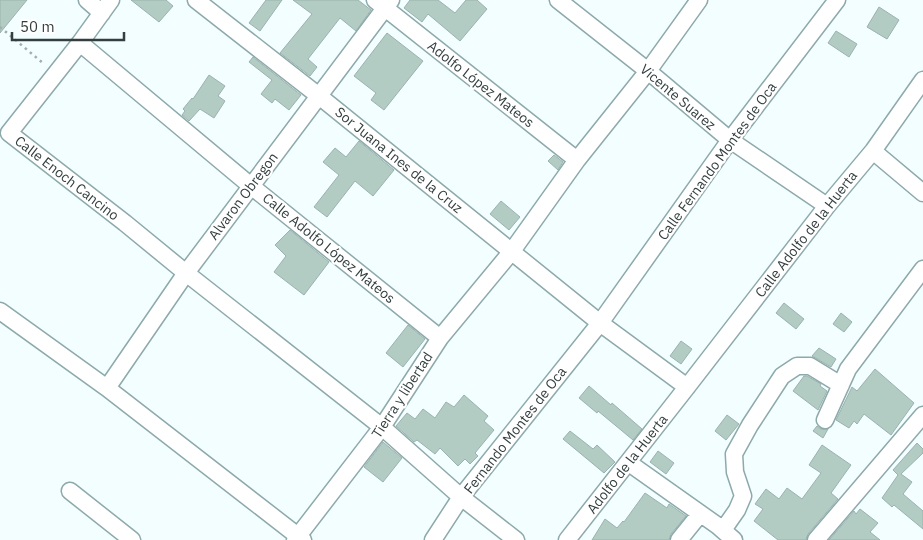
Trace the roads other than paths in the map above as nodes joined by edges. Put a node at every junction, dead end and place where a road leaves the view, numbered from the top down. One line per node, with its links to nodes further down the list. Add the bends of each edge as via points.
1 (87, 0): 7 (street)
2 (196, 0): 11 (street, Sor Juana Ines de la Cruz)
3 (558, 0): 9 (street, Vicente Suarez)
4 (699, 0): 9 (street)
5 (837, 0): 12 (street, Calle Fernando Montes de Oca)
6 (384, 3): 11 (street, Alvaron Obregon); 14 (street, Adolfo López Mateos)
7 (106, 6): 8 (street)
8 (80, 43): 15 (street, Calle Adolfo López Mateos); 20 (street, Calle Enoch Cancino, via 9,133)
9 (648, 71): 12 (street, Vicente Suarez); 14 (street)
10 (923, 80): 13 (street, Calle Adolfo de la Huerta)
11 (319, 96): 15 (street, Alvaron Obregon); 18 (street, Sor Juana Ines de la Cruz)
12 (730, 140): 17 (street, Vicente Suarez); 22 (street, Calle Fernando Montes de Oca)
13 (873, 150): 16 (street); 17 (street, Calle Adolfo de la Huerta)
14 (577, 160): 18 (street, Tierra y libertad)
15 (251, 186): 20 (street, Alvaron Obregon); 23 (street, Calle Adolfo López Mateos)
16 (923, 193)
17 (827, 206): 26 (street, Calle Adolfo de la Huerta)
18 (512, 251): 22 (street, Sor Juana Ines de la Cruz); 23 (street, Tierra y libertad)
19 (923, 269): 24 (street, via 848,369)
20 (186, 273): 25 (street, Alvaron Obregon); 29 (street, Calle Enoch Cancino)
21 (0, 311): 25 (street)
22 (600, 323): 26 (street, Sor Juana Ines de la Cruz); 32 (street, Fernando Montes de Oca)
23 (440, 338): 29 (street, Tierra y libertad)
24 (841, 386): 28 (street); 34 (street, via 810,366 797,366 782,376 734,454 735,472 743,496)
25 (107, 388): 35 (street)
26 (688, 388): 30 (street, Adolfo de la Huerta)
27 (923, 414): 41 (street)
28 (825, 420)
29 (382, 427): 32 (street, Calle Enoch Cancino); 35 (street, Tierra y libertad)
30 (629, 463): 33 (street); 39 (street, Adolfo de la Huerta)
31 (70, 491): 36 (street)
32 (461, 497): 37 (street, Fernando Montes de Oca); 38 (street, Calle Enoch Cancino)
33 (700, 514): 34 (street); 40 (street)
34 (728, 535)
35 (298, 539)
36 (132, 540)
37 (434, 540)
38 (516, 540)
39 (567, 540)
40 (679, 540)
41 (816, 540)

